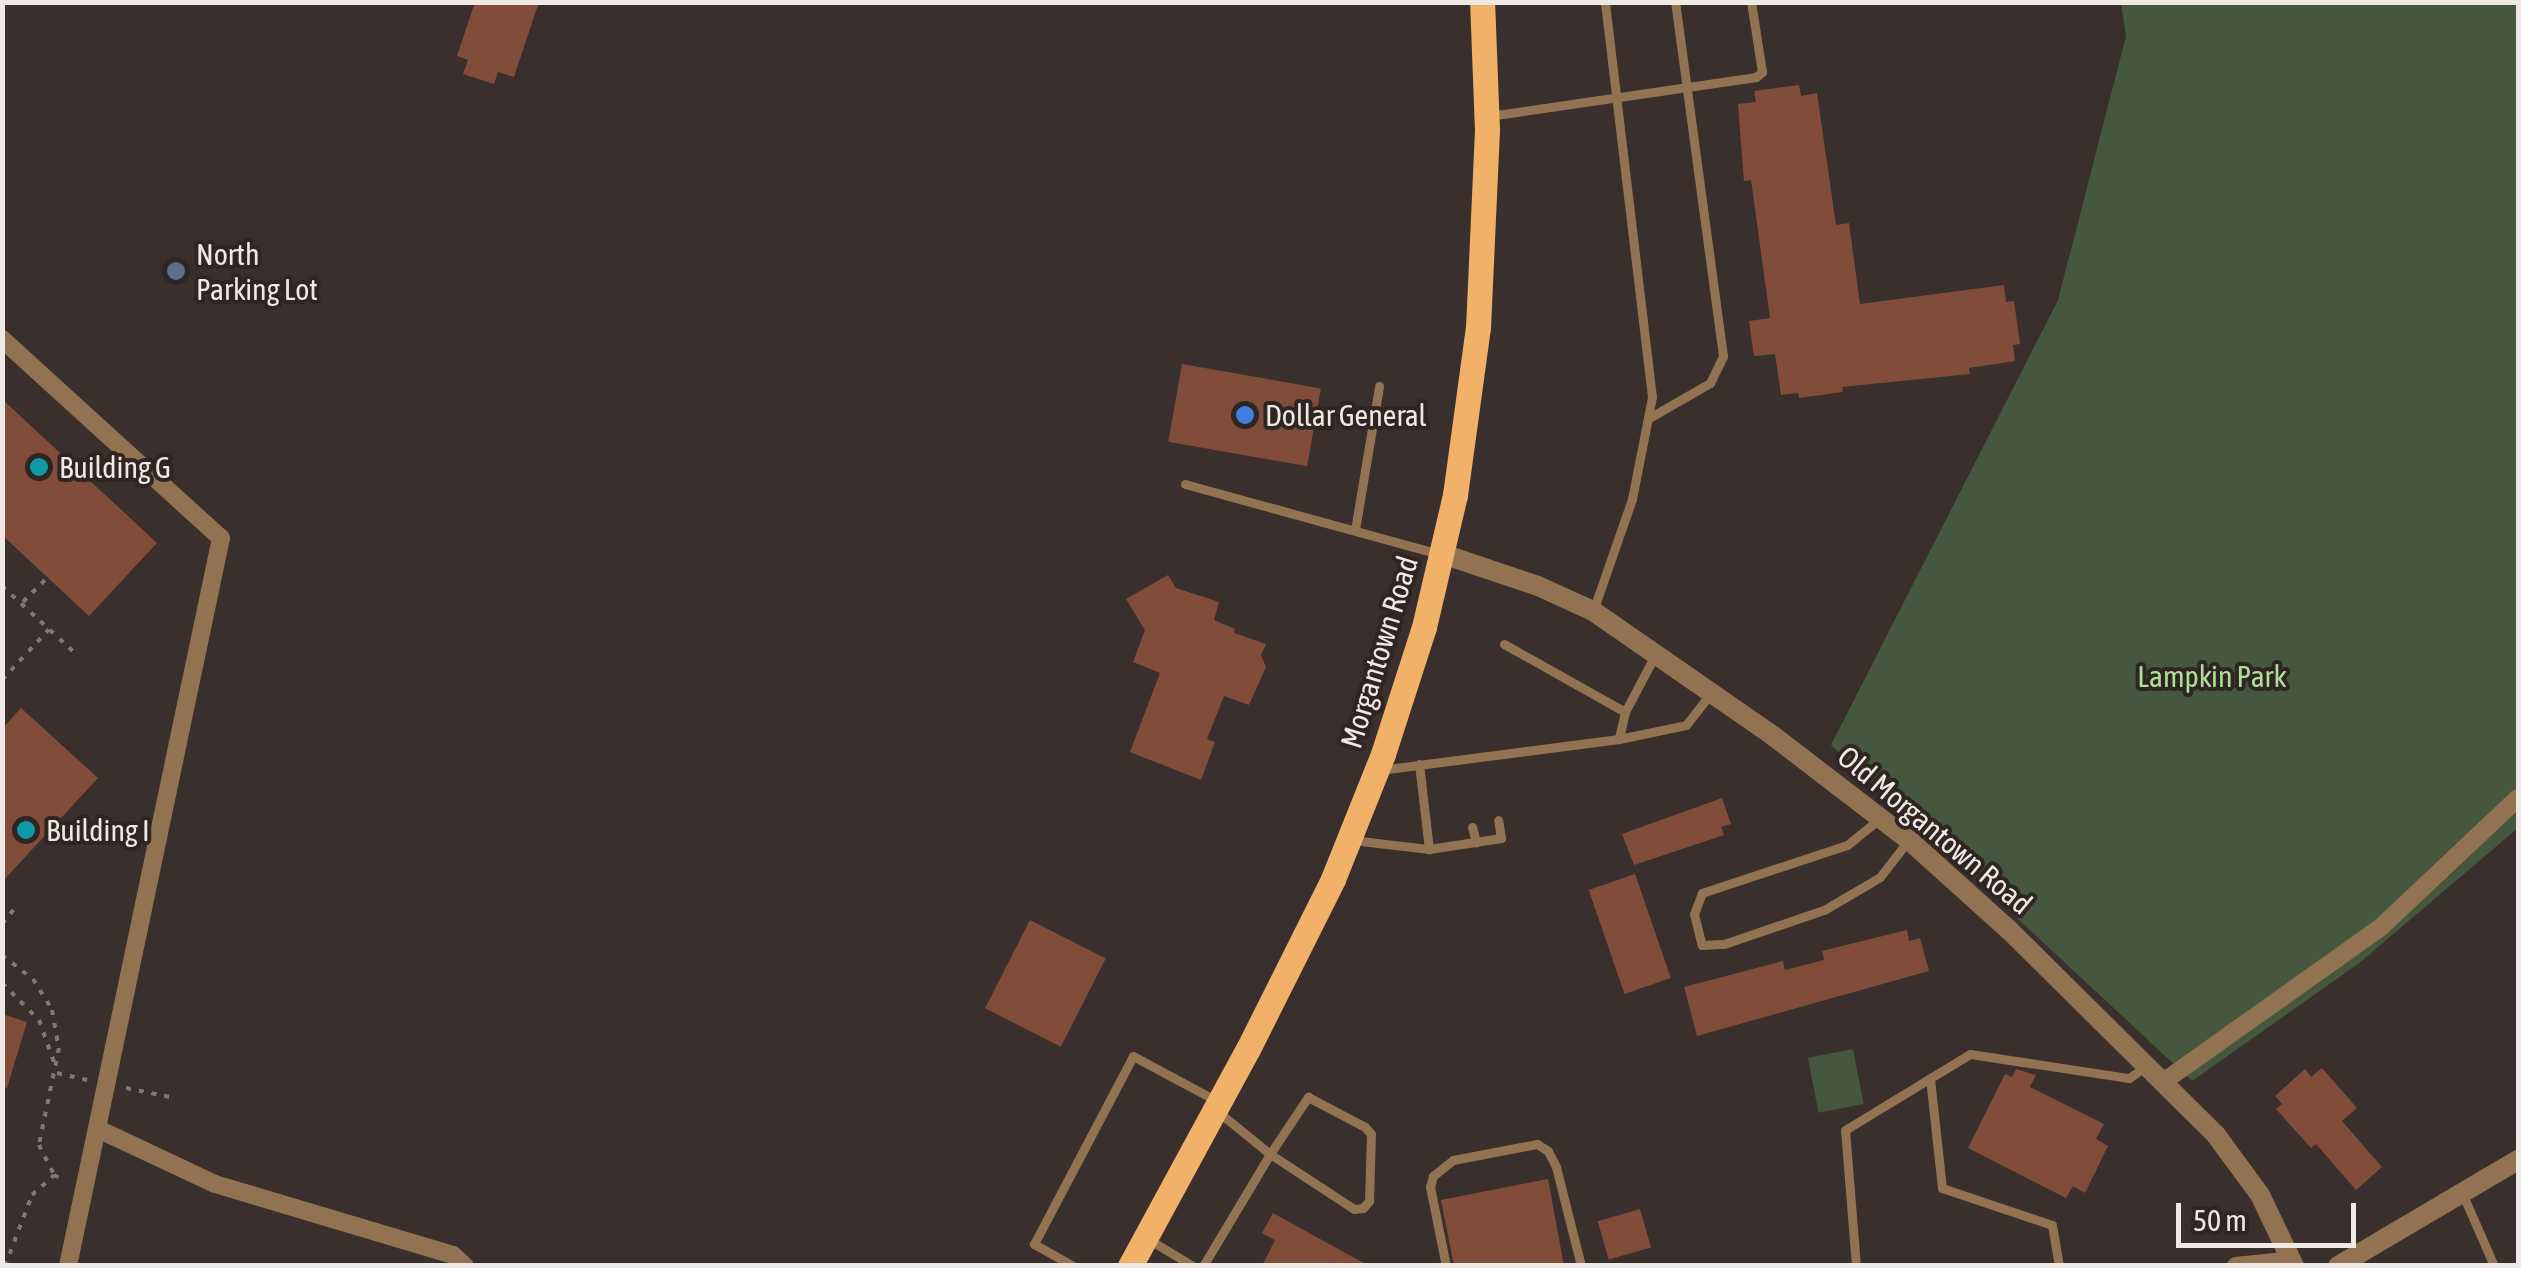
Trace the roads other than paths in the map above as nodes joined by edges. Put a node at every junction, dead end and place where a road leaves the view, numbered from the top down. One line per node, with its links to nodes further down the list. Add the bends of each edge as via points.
1 (1482, 2): 7 (main road, Morgantown Road)
2 (1605, 2): 6 (lane)
3 (1675, 2): 5 (lane)
4 (1751, 2): 5 (lane, via 1762,72)
5 (1687, 88): 6 (lane); 10 (lane, via 1723,356 1710,383)
6 (1618, 100): 7 (lane); 10 (lane)
7 (1487, 116): 13 (main road, Morgantown Road, via 1478,328)
8 (2, 339): 38 (street, via 222,538)
9 (1379, 386): 12 (lane)
10 (1650, 418): 14 (lane, via 1632,500)
11 (1186, 484): 12 (lane)
12 (1355, 530): 13 (lane)
13 (1442, 554): 14 (street, Old Morgantown Road); 24 (main road, Morgantown Road)
14 (1593, 611): 16 (street, Old Morgantown Road)
15 (1504, 644): 18 (lane)
16 (1656, 652): 17 (street, Old Morgantown Road); 18 (lane)
17 (1712, 692): 19 (lane, via 1686,725); 27 (street, Old Morgantown Road)
18 (1624, 712): 19 (lane)
19 (1619, 739): 20 (lane)
20 (1483, 754): 21 (lane); 23 (lane)
21 (1455, 759): 22 (lane); 25 (lane)
22 (1419, 764): 24 (lane); 33 (lane)
23 (1485, 766)
24 (1377, 770): 30 (main road, Morgantown Road)
25 (1458, 773)
26 (2518, 798): 36 (street, via 2381,927)
27 (1881, 818): 31 (street, Old Morgantown Road); 31 (lane, via 1847,845 1702,893 1694,914 1702,945 1724,944 1824,910 1880,877)
28 (1498, 820): 32 (lane, via 1501,838)
29 (1472, 826): 32 (lane)
30 (1350, 840): 33 (lane); 37 (main road, Morgantown Road)
31 (1909, 840): 34 (street, Old Morgantown Road)
32 (1476, 842): 33 (lane)
33 (1429, 850)
34 (2146, 1066): 35 (lane, via 2129,1078 1970,1054); 36 (street, Old Morgantown Road)
35 (1930, 1078): 52 (lane, via 1845,1130); 53 (lane, via 1942,1188 2052,1225)
36 (2164, 1082): 43 (street, Old Morgantown Road, via 2238,1160)
37 (1217, 1106): 39 (lane); 42 (main road, Morgantown Road); 46 (lane, via 1133,1056 1034,1244)
38 (98, 1129): 44 (street); 45 (street, via 214,1184 453,1256)
39 (1270, 1154): 39 (lane, via 1354,1209 1369,1201 1370,1134 1315,1098 1303,1102); 49 (lane)
40 (2518, 1160): 41 (street)
41 (2463, 1193): 55 (street); 56 (lane)
42 (1145, 1238): 47 (main road, Morgantown Road); 48 (lane)
43 (2293, 1263): 54 (street)
44 (68, 1266)
45 (465, 1266)
46 (1074, 1266)
47 (1130, 1266)
48 (1193, 1266)
49 (1203, 1266)
50 (1446, 1266): 51 (lane, via 1433,1176 1453,1160 1537,1144 1556,1166)
51 (1581, 1266)
52 (1856, 1266)
53 (2060, 1266)
54 (2236, 1266)
55 (2338, 1266)
56 (2494, 1266)

